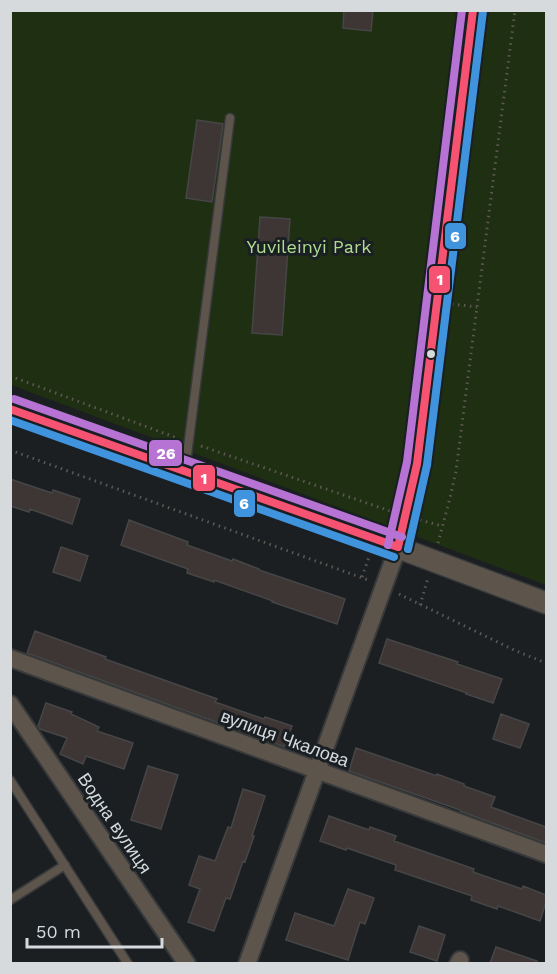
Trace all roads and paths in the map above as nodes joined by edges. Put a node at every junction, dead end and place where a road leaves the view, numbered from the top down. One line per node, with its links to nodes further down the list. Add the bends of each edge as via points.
1 (473, 10): 4 (street)
2 (515, 10): 5 (path)
3 (230, 118): 8 (lane)
4 (437, 302): 5 (path); 11 (street, via 417,464)
5 (477, 307): 12 (path, via 456,471)
6 (10, 376): 8 (path)
7 (10, 409): 10 (street)
8 (188, 442): 10 (lane); 11 (path)
9 (10, 450): 15 (path)
10 (184, 471): 13 (street)
11 (405, 516): 12 (path); 13 (street)
12 (442, 526): 14 (path)
13 (398, 547): 14 (street); 15 (street)
14 (434, 561): 16 (street); 17 (path)
15 (383, 586): 17 (path); 21 (street)
16 (546, 603)
17 (420, 604): 19 (path)
18 (10, 658): 21 (street, вулиця Чкалова)
19 (546, 663)
20 (10, 704): 27 (street, Водна вулиця)
21 (317, 770): 23 (street, вулиця Чкалова); 28 (street)
22 (10, 780): 24 (lane)
23 (546, 854)
24 (65, 865): 25 (lane); 26 (lane)
25 (10, 900)
26 (128, 963)
27 (187, 963)
28 (247, 963)

